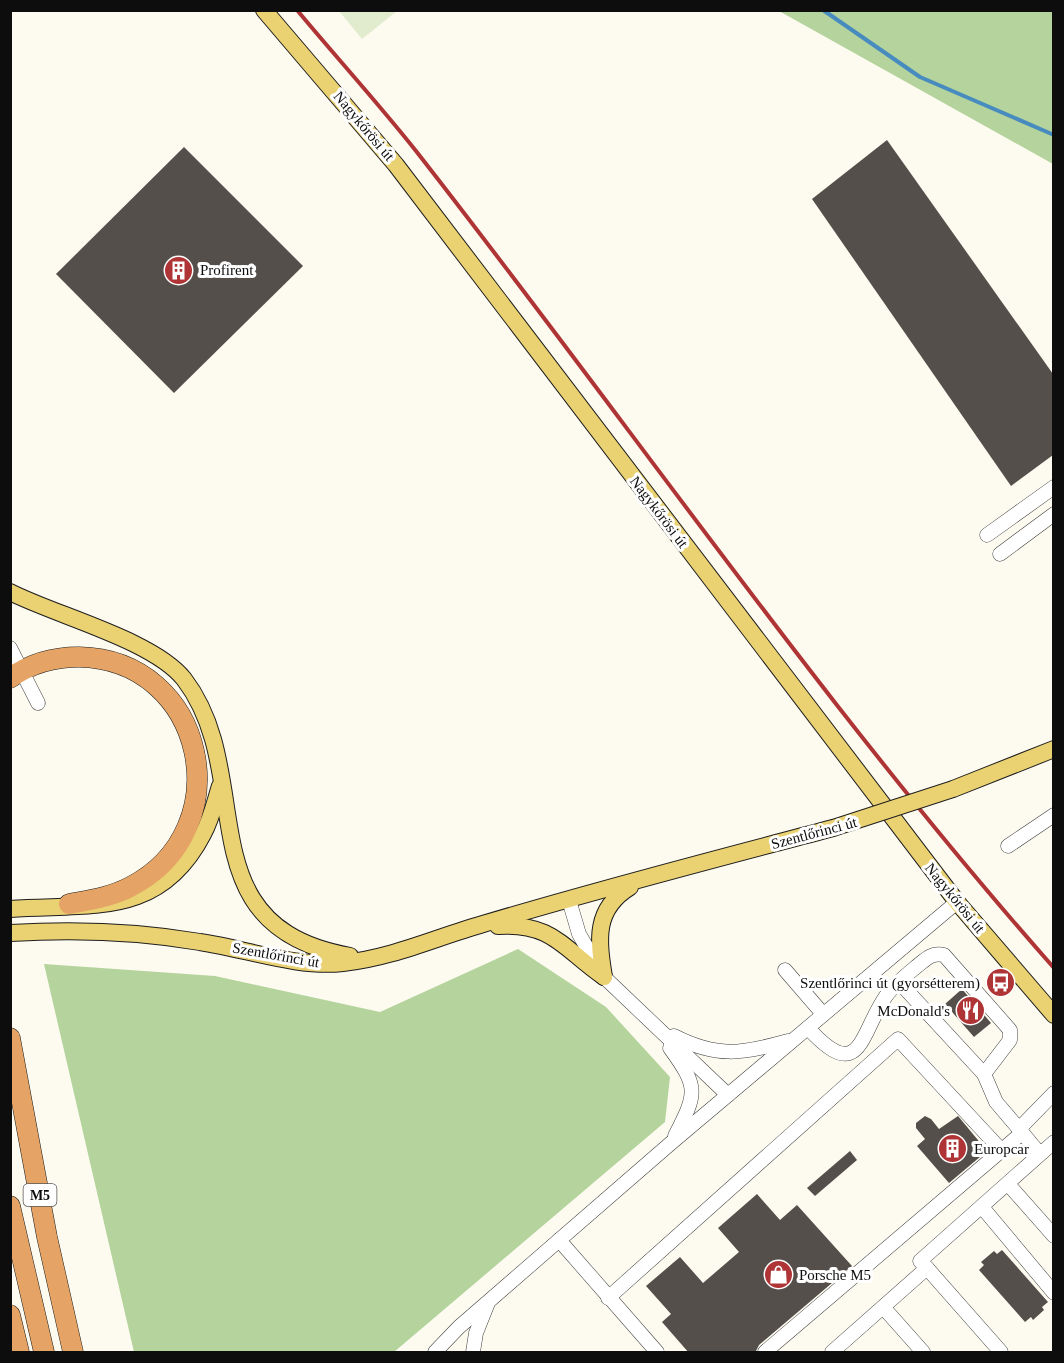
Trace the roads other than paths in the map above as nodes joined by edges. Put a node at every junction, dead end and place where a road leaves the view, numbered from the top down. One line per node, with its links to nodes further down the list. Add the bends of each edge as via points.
1 (264, 10): 16 (main road, Nagykőrösi út, via 396,165)
2 (1053, 487): 4 (street)
3 (1053, 514): 5 (street)
4 (987, 535)
5 (1000, 554)
6 (10, 592): 11 (main road, via 141,649 183,677 208,723)
7 (10, 648): 8 (street)
8 (17, 674): 9 (street); 17 (highway, via 45,661 70,657 103,660 134,671 171,702 188,730 195,754 195,807 170,856 130,887)
9 (38, 703)
10 (1053, 749): 14 (main road, Szentlőrinci út, bridge, via 953,789 833,828)
11 (222, 783): 17 (main road, via 205,832 173,875 148,892 120,903); 21 (main road, via 238,873 250,898 277,926 311,947)
12 (1053, 815): 13 (street)
13 (1008, 846)
14 (640, 880): 15 (main road, Szentlőrinci út); 23 (main road, via 609,904 600,922)
15 (569, 900): 19 (main road, Szentlőrinci út); 23 (street, via 579,934)
16 (957, 902): 25 (street); 26 (main road, Nagykőrösi út)
17 (69, 904): 18 (main road)
18 (10, 909)
19 (483, 924): 21 (main road, Szentlőrinci út); 23 (main road, via 539,929)
20 (10, 933): 21 (main road, Szentlőrinci út, via 134,932 303,962)
21 (366, 959)
22 (785, 970): 25 (street)
23 (604, 977): 28 (street)
24 (898, 982): 27 (street, via 885,996 862,1042 850,1052 831,1050); 31 (street); 31 (street, via 930,956 946,957 1010,1030 1010,1040)
25 (823, 1014): 27 (street)
26 (1053, 1015)
27 (808, 1028): 30 (street)
28 (661, 1030): 30 (street, via 698,1048 732,1054); 33 (street); 36 (street, via 689,1073 693,1093)
29 (10, 1038): 50 (highway, M5)
30 (793, 1040): 33 (street)
31 (984, 1074): 34 (street, via 996,1102)
32 (1053, 1093): 34 (street)
33 (728, 1095): 36 (street)
34 (1021, 1131): 37 (street); 38 (street)
35 (1053, 1142): 38 (street)
36 (671, 1143): 43 (street)
37 (1002, 1151): 46 (street, via 898,1039); 57 (street)
38 (1040, 1154): 39 (street)
39 (1008, 1184): 41 (street); 42 (street)
40 (10, 1206): 53 (highway, M5)
41 (982, 1207): 44 (street, via 920,1261); 45 (street)
42 (1053, 1236)
43 (559, 1240): 46 (street); 47 (street)
44 (927, 1268): 48 (street); 60 (street)
45 (1053, 1293)
46 (608, 1298): 56 (street)
47 (489, 1301): 51 (street); 55 (street, via 476,1333)
48 (883, 1307): 58 (street); 59 (street)
49 (10, 1315): 52 (highway)
50 (73, 1352)
51 (432, 1352): 54 (street)
52 (19, 1353)
53 (44, 1353)
54 (450, 1353)
55 (473, 1353)
56 (657, 1353)
57 (765, 1353)
58 (832, 1353)
59 (922, 1353)
60 (1001, 1353)

